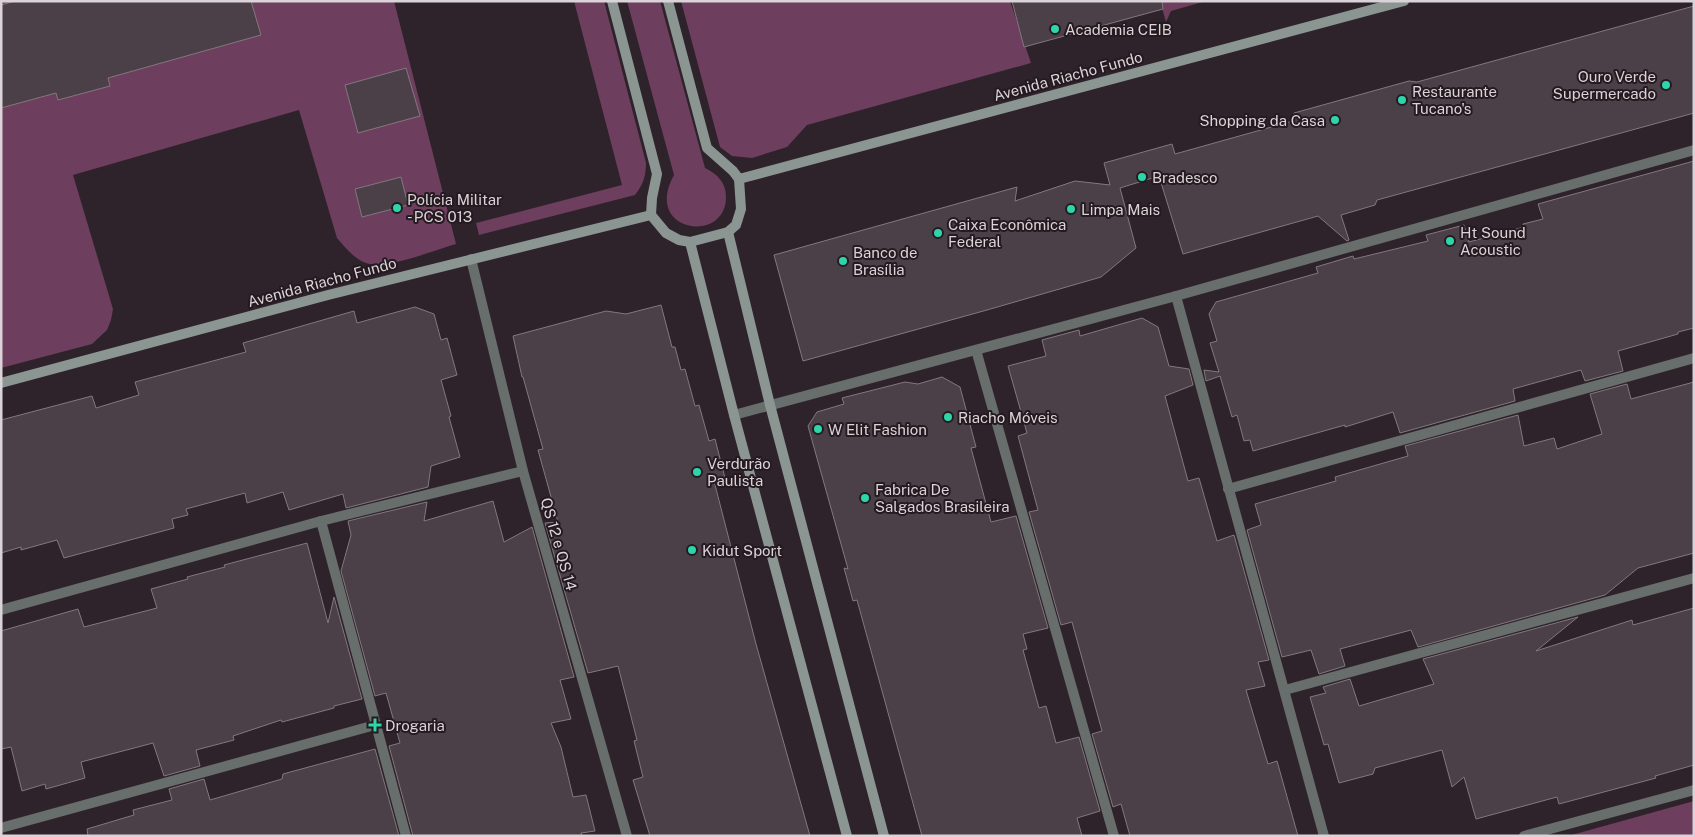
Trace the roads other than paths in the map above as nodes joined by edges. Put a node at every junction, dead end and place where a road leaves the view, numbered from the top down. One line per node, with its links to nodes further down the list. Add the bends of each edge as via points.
1 (612, 1): 6 (street, via 657,174)
2 (668, 1): 5 (street, via 707,148)
3 (1404, 1): 5 (street, Avenida Riacho Fundo)
4 (1694, 150): 10 (street)
5 (739, 179): 7 (street, via 741,209 736,225)
6 (652, 215): 8 (street, via 666,233); 9 (street, Avenida Riacho Fundo)
7 (728, 232): 8 (street); 14 (street)
8 (690, 242): 15 (street)
9 (471, 259): 13 (street, Avenida Riacho Fundo); 16 (street, QS 12 e QS 14)
10 (1176, 296): 11 (street); 17 (street)
11 (976, 350): 14 (street); 29 (street)
12 (1694, 358): 17 (street)
13 (1, 383)
14 (770, 405): 15 (street); 28 (street)
15 (734, 416): 27 (street)
16 (523, 471): 18 (street); 26 (street, QS 12 e QS 14)
17 (1228, 489): 21 (street)
18 (321, 521): 20 (street); 22 (street)
19 (1694, 578): 21 (street)
20 (1, 610)
21 (1285, 690): 30 (street)
22 (375, 725): 24 (street); 25 (street)
23 (1694, 790): 31 (street)
24 (1, 828)
25 (406, 836)
26 (627, 836)
27 (847, 836)
28 (884, 836)
29 (1114, 836)
30 (1324, 836)
31 (1524, 836)

